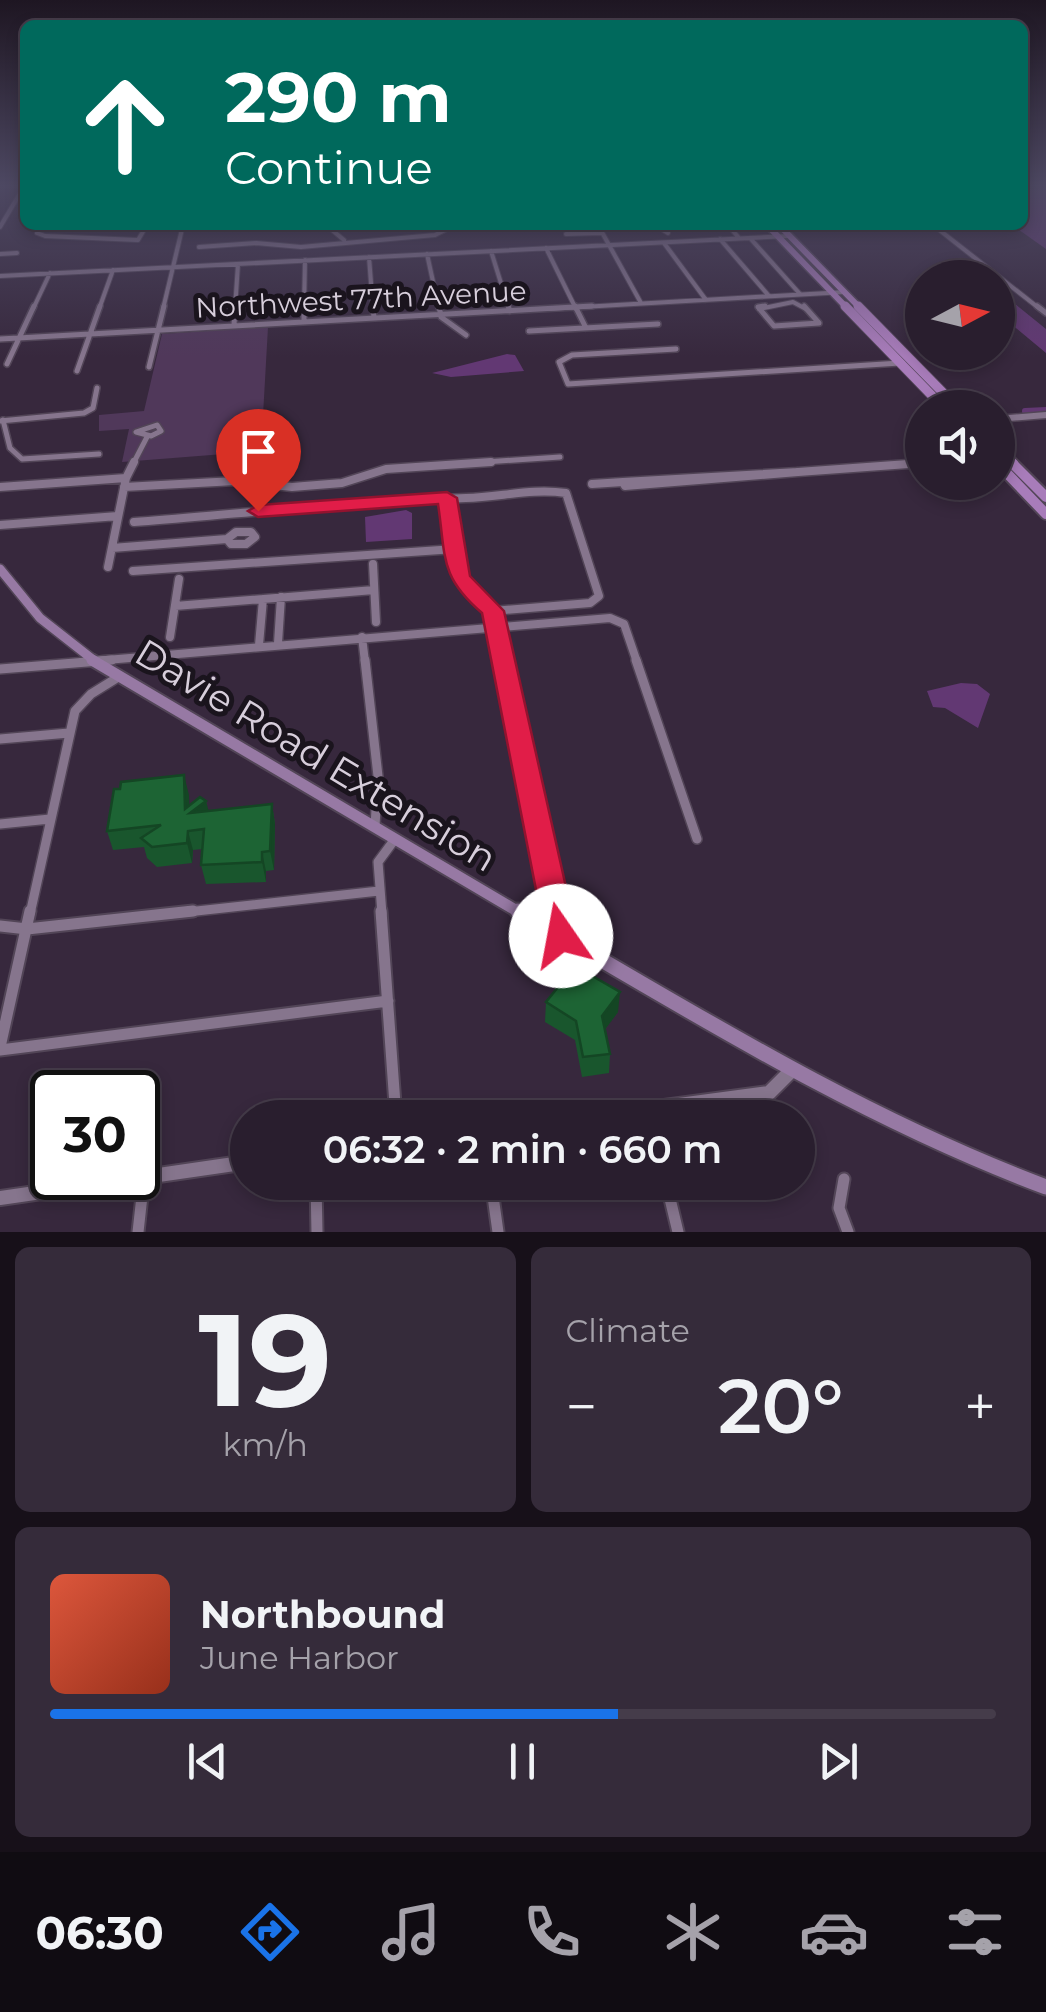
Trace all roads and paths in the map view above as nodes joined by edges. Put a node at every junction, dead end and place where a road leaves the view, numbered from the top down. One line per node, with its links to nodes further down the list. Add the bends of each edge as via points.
1 (179, 242): 23 (street)
2 (331, 242): 13 (street)
3 (341, 242): 20 (street)
4 (605, 242): 12 (street)
5 (656, 242): 12 (street)
6 (663, 242): 31 (street)
7 (722, 242): 30 (street)
8 (753, 242): 29 (street)
9 (784, 242): 27 (main road)
10 (795, 242): 28 (main road)
11 (956, 242): 36 (street)
12 (606, 246): 14 (street); 32 (street)
13 (199, 247)
14 (546, 248): 15 (street); 34 (street)
15 (491, 251): 18 (street); 35 (street)
16 (17, 253): 17 (street)
17 (0, 254)
18 (427, 254): 19 (street); 37 (street)
19 (369, 257): 20 (street); 38 (street)
20 (340, 258): 21 (street)
21 (305, 260): 22 (street); 39 (street)
22 (238, 264): 23 (street); 41 (street)
23 (174, 267): 24 (street); 43 (street)
24 (113, 270): 25 (street); 45 (street)
25 (50, 273): 26 (street); 47 (street)
26 (0, 276)
27 (832, 292): 28 (street, Northwest 77th Avenue); 29 (street, Northwest 77th Avenue); 50 (main road)
28 (844, 292): 56 (main road)
29 (800, 294): 30 (street, Northwest 77th Avenue)
30 (769, 296): 31 (street, Northwest 77th Avenue); 33 (street)
31 (706, 300): 32 (street, Northwest 77th Avenue)
32 (641, 303): 34 (street, Northwest 77th Avenue)
33 (775, 303): 33 (street, via 759,305 774,326 819,324 798,302)
34 (576, 307): 35 (street, Northwest 77th Avenue); 42 (street)
35 (510, 311): 37 (street, Northwest 77th Avenue)
36 (1046, 313)
37 (441, 314): 38 (street, Northwest 77th Avenue); 46 (street)
38 (374, 318): 39 (street, Northwest 77th Avenue)
39 (304, 322): 41 (street, Northwest 77th Avenue)
40 (658, 324): 42 (street, Northwest 77th Avenue)
41 (234, 326): 43 (street, Northwest 77th Avenue)
42 (586, 328): 44 (street, Northwest 77th Avenue)
43 (158, 330): 45 (street, Northwest 77th Avenue); 52 (street)
44 (528, 331)
45 (89, 334): 47 (street, Northwest 77th Avenue); 53 (street)
46 (466, 335)
47 (19, 338): 48 (street, Northwest 77th Avenue); 51 (street)
48 (0, 340)
49 (676, 349): 50 (street, via 560,362 568,384)
50 (900, 363): 55 (main road)
51 (7, 364)
52 (149, 366)
53 (77, 371)
54 (97, 388): 59 (street, via 94,408 84,413)
55 (926, 390)
56 (940, 390)
57 (1046, 415): 58 (street)
58 (1015, 417)
59 (2, 421): 61 (street, via 12,454 22,459)
60 (147, 437): 65 (street)
61 (99, 454)
62 (560, 457): 69 (street, via 386,469 292,487 235,481)
63 (905, 464): 67 (street)
64 (1015, 468): 71 (main road)
65 (126, 478): 68 (street); 69 (street)
66 (1015, 478): 71 (main road)
67 (592, 484)
68 (0, 487)
69 (124, 487): 74 (street)
70 (447, 498): 72 (street); 81 (street); 92 (street, via 566,493 599,596 590,603)
71 (1043, 502): 73 (main road)
72 (242, 512): 75 (street); 77 (street)
73 (1046, 514)
74 (118, 516): 76 (street); 80 (street)
75 (134, 522)
76 (0, 525)
77 (241, 531): 78 (street); 79 (street, via 255,536)
78 (227, 540): 79 (street); 80 (street)
79 (241, 546): 83 (street)
80 (112, 548): 84 (street)
81 (455, 548): 83 (street); 92 (street, via 464,586)
82 (372, 564): 88 (street)
83 (240, 566): 86 (street)
84 (108, 567)
85 (0, 569): 99 (main road, Davie Road Extension, via 40,618)
86 (132, 571)
87 (179, 579): 91 (street)
88 (374, 590): 89 (street); 93 (street)
89 (280, 597): 90 (street); 97 (street)
90 (263, 599): 91 (street); 98 (street)
91 (175, 606): 95 (street)
92 (493, 611): 94 (street)
93 (376, 622)
94 (496, 628): 96 (street); 108 (street, via 624,624); 112 (street)
95 (170, 637)
96 (362, 637): 97 (street); 106 (street, via 378,776)
97 (278, 643): 98 (street)
98 (259, 644): 99 (street)
99 (94, 660): 100 (street); 101 (main road, Davie Road Extension)
100 (0, 668)
101 (120, 676): 102 (street, via 80,702); 106 (main road, Davie Road Extension)
102 (69, 733): 103 (street); 104 (street)
103 (0, 740)
104 (50, 819): 105 (street); 111 (street)
105 (0, 824)
106 (375, 826): 107 (main road, Davie Road Extension)
107 (396, 839): 109 (street, via 380,854); 112 (main road, Davie Road Extension)
108 (697, 839)
109 (378, 890): 111 (street); 113 (street)
110 (0, 926): 111 (street)
111 (27, 928): 114 (street)
112 (561, 936): 115 (main road, Davie Road Extension)
113 (388, 1001): 114 (street); 116 (street)
114 (0, 1048)
115 (790, 1072): 117 (street, via 770,1093); 121 (main road, Davie Road Extension, via 977,1163)
116 (395, 1100)
117 (727, 1100)
118 (230, 1165): 119 (street)
119 (160, 1176)
120 (844, 1180): 132 (street, via 840,1208)
121 (1046, 1187)
122 (30, 1194): 123 (street)
123 (0, 1198)
124 (142, 1200): 128 (street)
125 (316, 1200): 129 (street)
126 (494, 1200): 130 (street)
127 (670, 1200): 131 (street)
128 (138, 1232)
129 (317, 1232)
130 (498, 1232)
131 (678, 1232)
132 (848, 1232)

